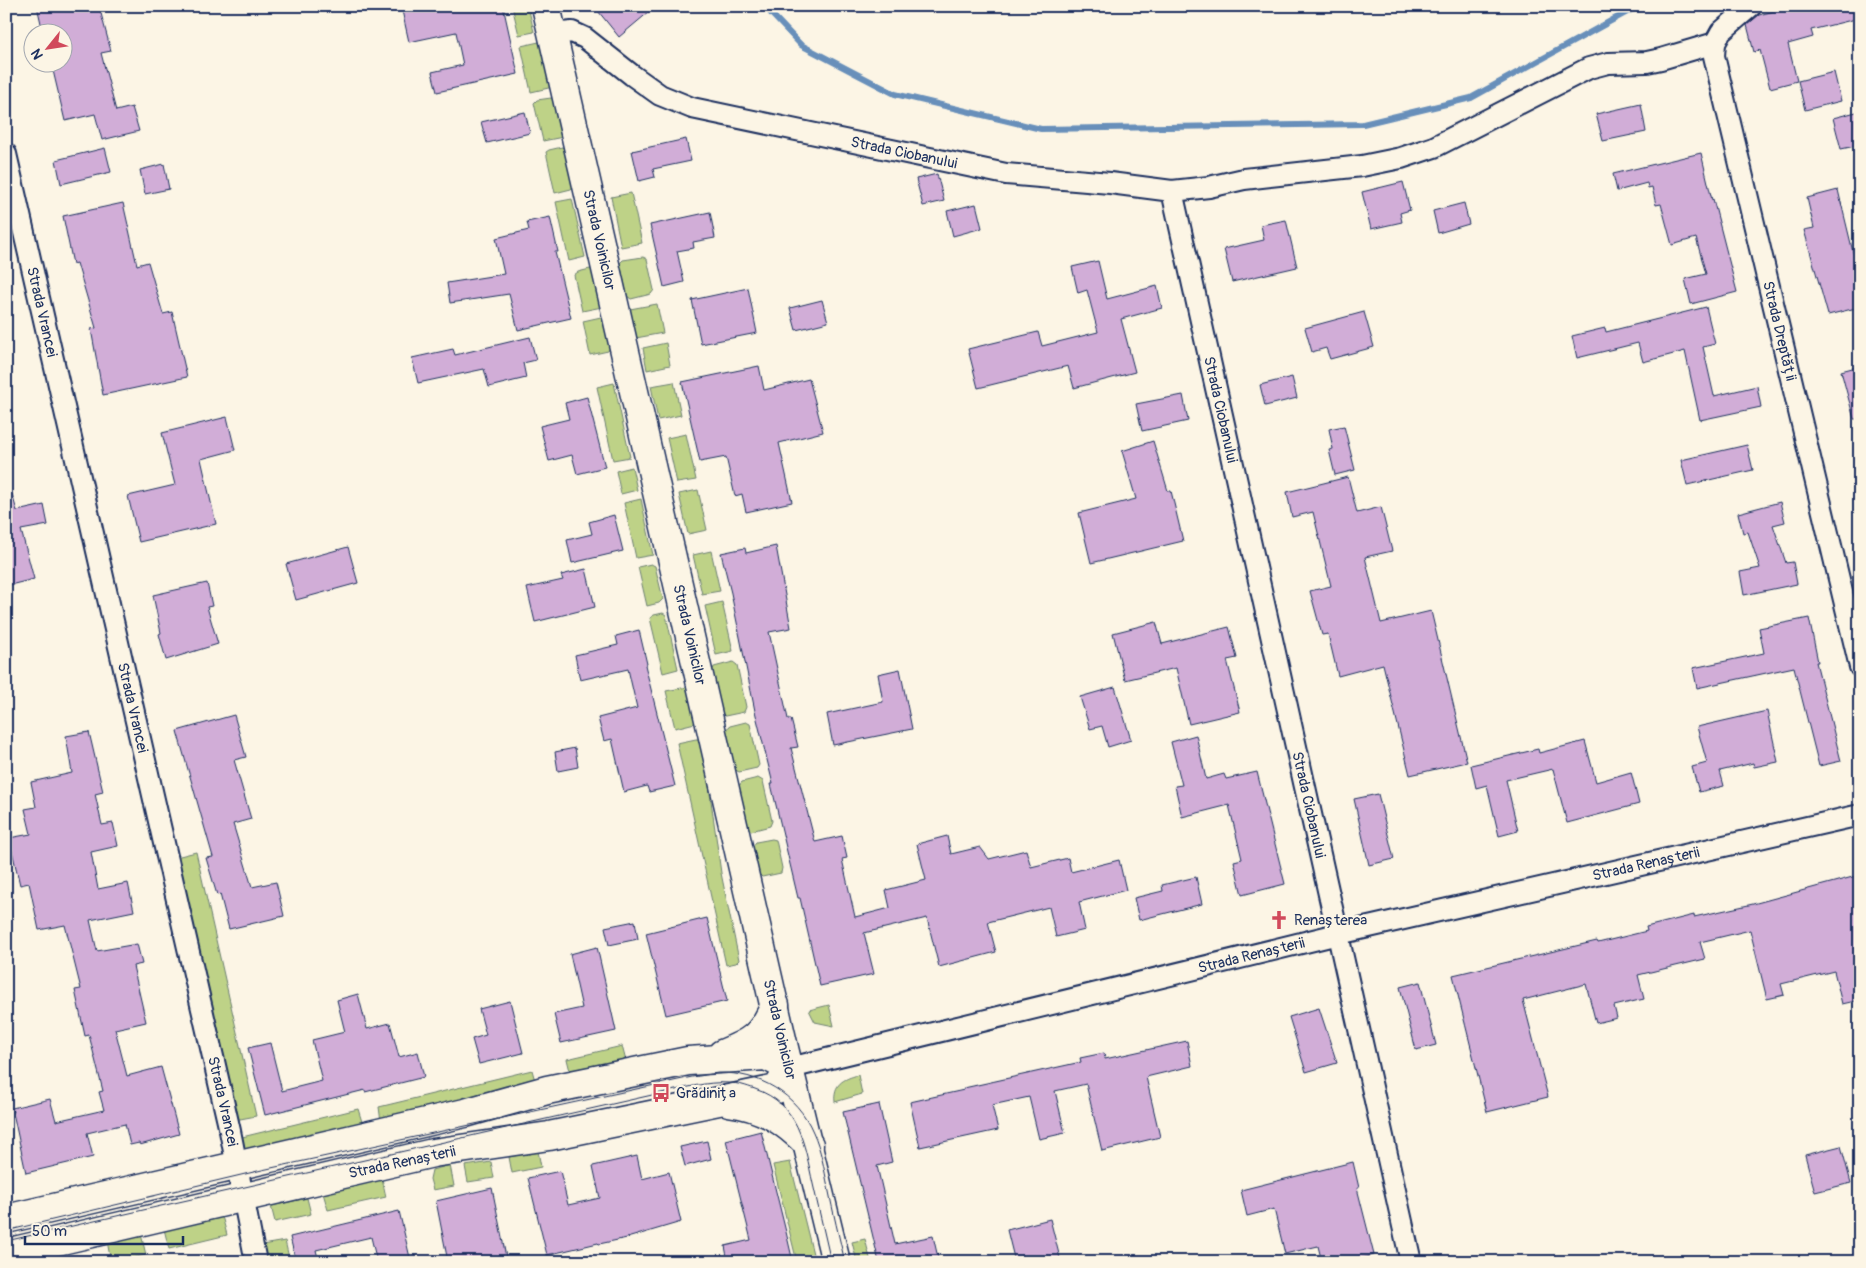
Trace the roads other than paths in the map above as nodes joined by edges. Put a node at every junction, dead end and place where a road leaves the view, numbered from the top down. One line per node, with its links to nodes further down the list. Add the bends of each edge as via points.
1 (546, 6): 3 (street, Strada Voinicilor)
2 (1751, 6): 4 (street)
3 (553, 34): 6 (street, Strada Ciobanului, via 572,32 585,38 660,94 692,108 1006,174); 10 (street, Strada Voinicilor)
4 (1714, 43): 6 (street, via 1646,62 1608,63 1588,68 1434,147 1402,158); 7 (street, Strada Dreptății, via 1716,66)
5 (6, 154): 15 (street, Strada Vrancei)
6 (1172, 191): 9 (street, Strada Ciobanului)
7 (1860, 667)
8 (1860, 815): 9 (street, Strada Renașterii)
9 (1338, 934): 12 (street, Strada Renașterii); 21 (street, Strada Ciobanului)
10 (775, 1005): 11 (street, via 757,1036); 12 (street, Strada Voinicilor)
11 (709, 1059): 12 (street, via 766,1056); 15 (street, via 547,1090 465,1113)
12 (790, 1068): 13 (street, Strada Renașterii, via 777,1089); 14 (street, Strada Voinicilor)
13 (713, 1101): 14 (street, via 744,1103 763,1110); 16 (street, Strada Renașterii, via 549,1136 433,1153)
14 (808, 1145): 20 (street, Strada Voinicilor)
15 (236, 1164): 16 (street, Strada Vrancei); 17 (street)
16 (243, 1198): 18 (street, Strada Renașterii); 19 (street, Strada Vrancei)
17 (6, 1219)
18 (6, 1253)
19 (256, 1262)
20 (836, 1262)
21 (1411, 1262)

